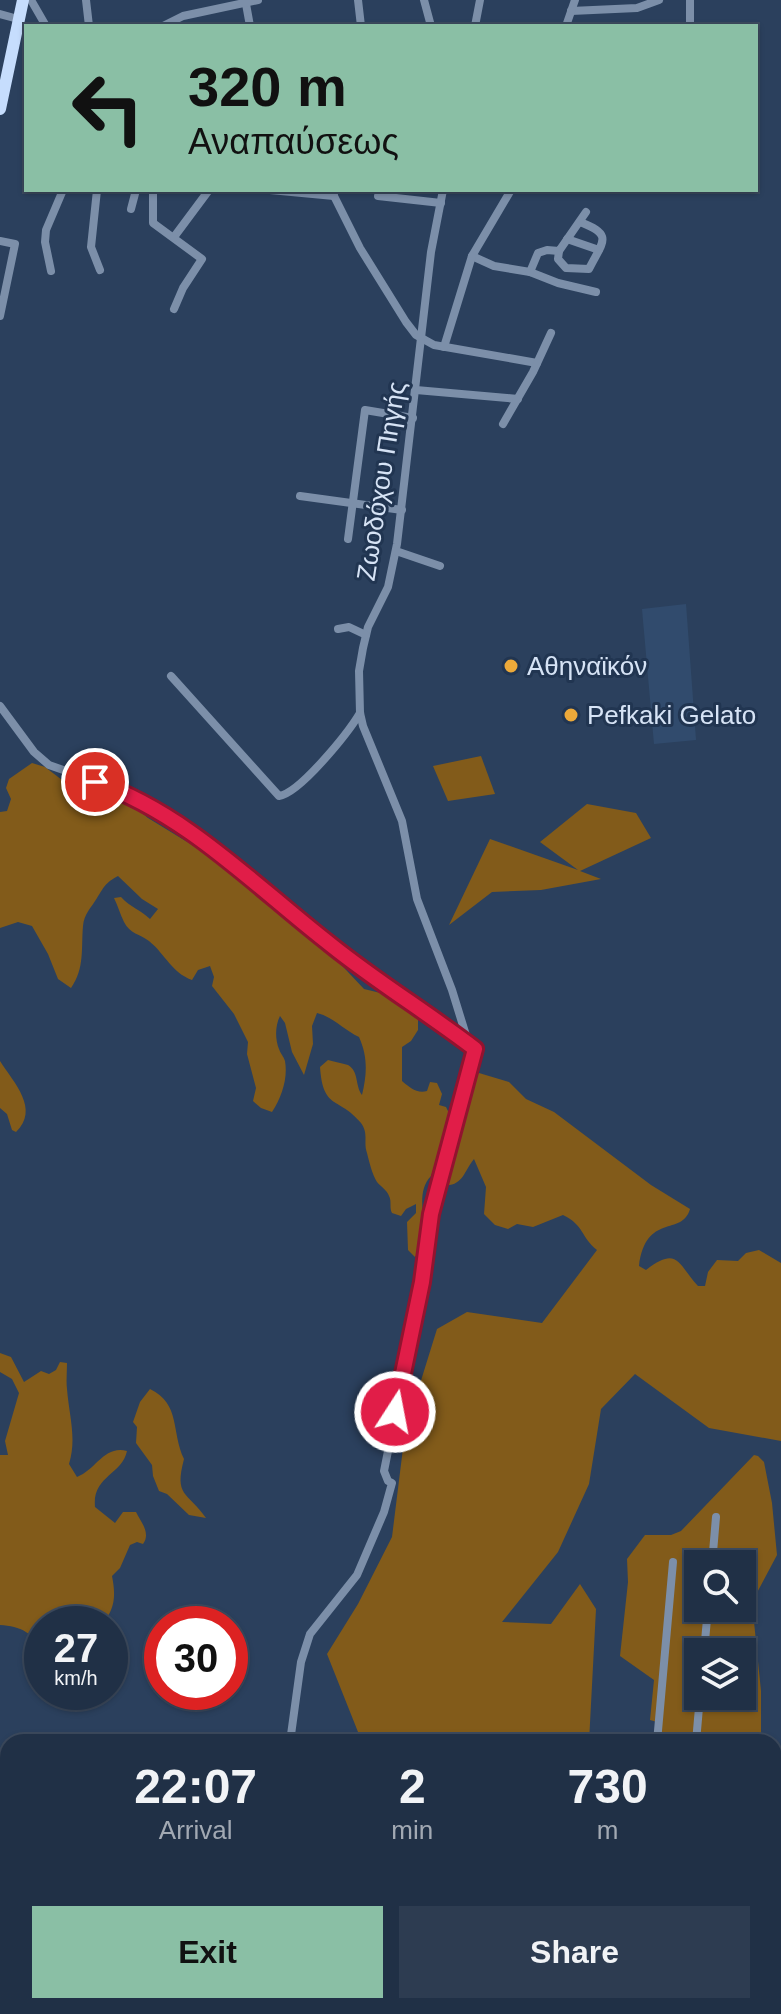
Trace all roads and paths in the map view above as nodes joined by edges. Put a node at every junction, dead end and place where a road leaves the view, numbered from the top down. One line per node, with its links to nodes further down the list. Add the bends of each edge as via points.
1 (23, 0): 15 (main road)
2 (31, 0): 17 (street)
3 (86, 0): 18 (street)
4 (258, 0): 11 (street)
5 (358, 0): 20 (street)
6 (424, 0): 21 (street)
7 (480, 0): 22 (street)
8 (575, 0): 13 (street)
9 (659, 0): 12 (street)
10 (690, 0): 24 (street)
11 (246, 4): 16 (street); 19 (street)
12 (636, 4): 13 (street)
13 (571, 11): 23 (street)
14 (0, 14): 15 (street)
15 (18, 19): 25 (main road)
16 (184, 21)
17 (45, 24)
18 (89, 24)
19 (250, 24)
20 (361, 24)
21 (430, 24)
22 (475, 24)
23 (567, 24)
24 (690, 24)
25 (4, 75): 26 (main road)
26 (0, 109)
27 (62, 192): 48 (street, via 46,230)
28 (97, 192): 47 (street, via 91,247)
29 (135, 192): 38 (street)
30 (153, 192): 41 (street, via 153,223)
31 (208, 192): 41 (street)
32 (311, 192): 35 (street)
33 (443, 192): 37 (street, Ζωοδόχου Πηγής)
34 (510, 192): 46 (street)
35 (332, 193): 54 (street, via 398,310)
36 (378, 196): 37 (street)
37 (441, 203): 54 (street, Ζωοδόχου Πηγής)
38 (131, 209)
39 (586, 212): 40 (street)
40 (580, 222): 42 (street); 44 (street, via 602,233)
41 (174, 237): 51 (street, via 202,259)
42 (567, 239): 44 (street); 45 (street)
43 (0, 241): 52 (street, via 15,244)
44 (599, 250): 45 (street, via 584,271 566,268)
45 (559, 251): 49 (street, via 538,253)
46 (472, 256): 49 (street); 55 (street)
47 (100, 270)
48 (51, 271)
49 (530, 272): 50 (street)
50 (596, 292)
51 (174, 309)
52 (0, 316)
53 (551, 333): 56 (street)
54 (422, 339): 55 (street); 57 (street, Ζωοδόχου Πηγής)
55 (444, 347): 56 (street)
56 (537, 363): 58 (street)
57 (416, 390): 58 (street); 59 (street, Ζωοδόχου Πηγής)
58 (518, 399): 60 (street)
59 (413, 418): 62 (street, via 365,410); 63 (street, Ζωοδόχου Πηγής)
60 (503, 424)
61 (300, 496): 62 (street)
62 (351, 503): 63 (street); 64 (street)
63 (402, 510): 65 (street, Ζωοδόχου Πηγής)
64 (348, 539)
65 (396, 551): 66 (street); 68 (street, Ζωοδόχου Πηγής, via 388,587)
66 (440, 566)
67 (338, 629): 68 (street, via 349,627)
68 (366, 635): 71 (street, Ζωοδόχου Πηγής, via 359,671)
69 (171, 676): 71 (street, via 279,796 325,759)
70 (0, 706): 73 (street, via 49,765 147,805)
71 (360, 713): 72 (street, Ζωοδόχου Πηγής, via 402,821 417,899)
72 (459, 1018): 73 (street); 74 (street, Ζωοδόχου Πηγής)
73 (443, 1026): 74 (street)
74 (469, 1045): 79 (street, via 475,1049 431,1214 384,1471 392,1483 357,1575 310,1634)
75 (716, 1517): 76 (street)
76 (713, 1550)
77 (673, 1562): 80 (street)
78 (699, 1710): 81 (street)
79 (291, 1734)
80 (658, 1734)
81 (697, 1734)

